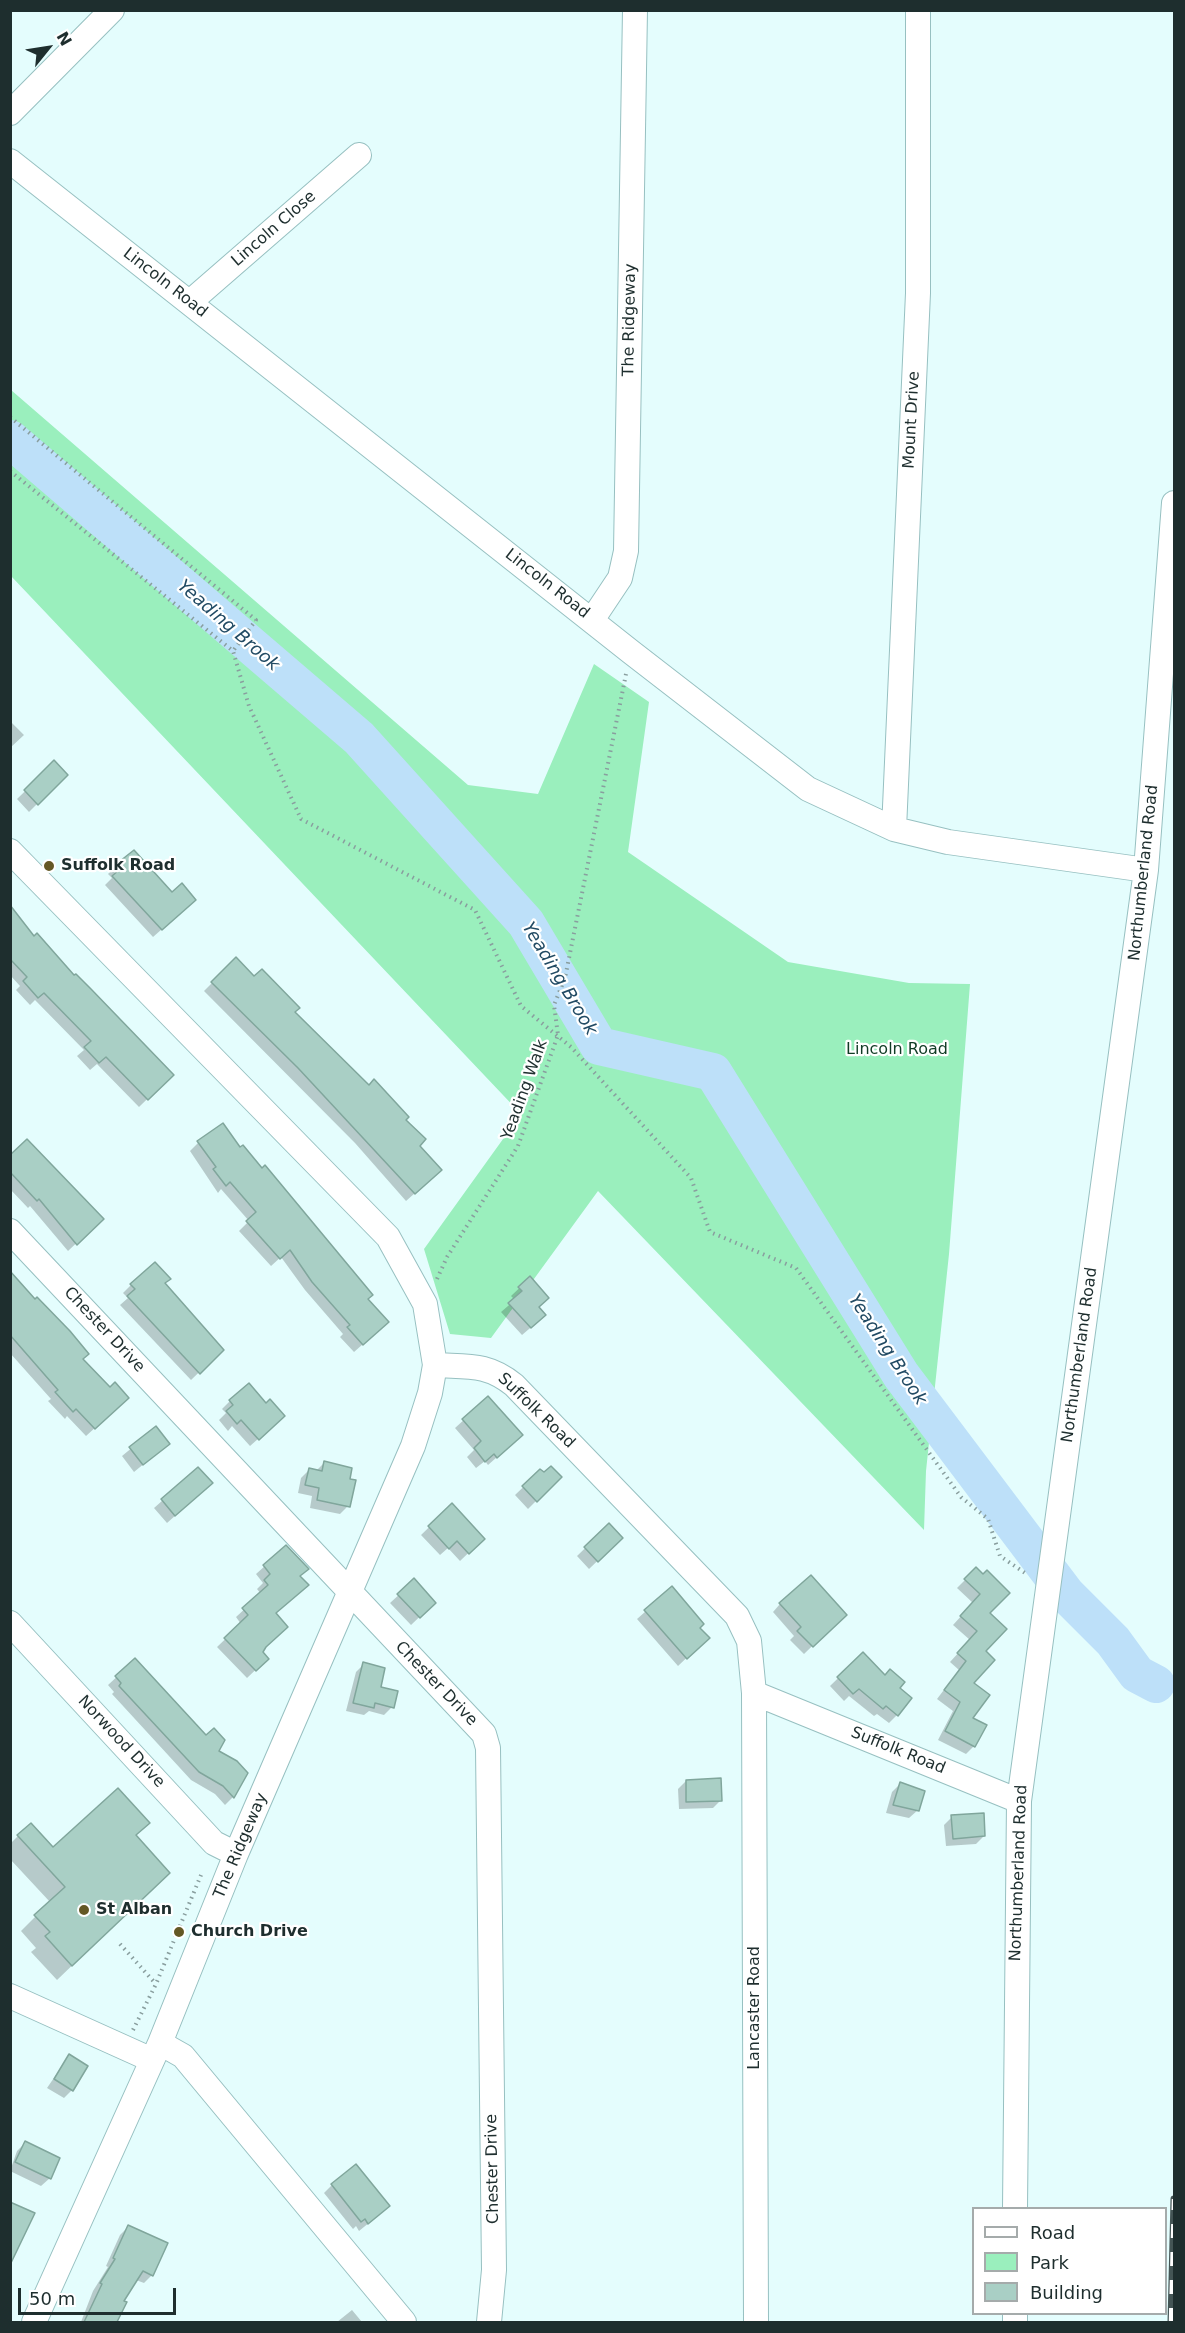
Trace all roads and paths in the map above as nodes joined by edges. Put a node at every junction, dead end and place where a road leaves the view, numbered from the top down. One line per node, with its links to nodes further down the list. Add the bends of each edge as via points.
1 (112, 10): 4 (street)
2 (635, 10): 11 (street, The Ridgeway, via 626,551 620,578)
3 (918, 10): 14 (street, Mount Drive, via 918,293)
4 (10, 113)
5 (359, 155): 7 (street, Lincoln Close)
6 (10, 161): 7 (street, Lincoln Road)
7 (190, 302): 11 (street, Lincoln Road)
8 (10, 417): 12 (path, via 255,620)
9 (10, 471): 12 (path)
10 (1174, 502): 16 (street, Northumberland Road)
11 (592, 620): 13 (street, Lincoln Road)
12 (233, 651): 17 (path, via 249,706 301,819 475,910 521,1006)
13 (631, 652): 14 (street, Lincoln Road, via 808,789); 17 (path, Yeading Walk, via 565,978 554,1005)
14 (894, 829): 16 (street, Lincoln Road, via 948,842)
15 (10, 851): 19 (street, via 388,1238)
16 (1146, 870): 22 (street, Northumberland Road, via 1052,1550)
17 (558, 1035): 19 (path, Yeading Walk, via 518,1146 447,1257); 22 (path, via 691,1178 710,1232 796,1268 961,1497 988,1519 1000,1556 1030,1576)
18 (10, 1231): 21 (street, Chester Drive)
19 (425, 1304): 20 (street)
20 (435, 1365): 21 (street, The Ridgeway, via 413,1446); 24 (street, Suffolk Road, via 499,1372 514,1385 737,1616 749,1641)
21 (349, 1593): 27 (street, The Ridgeway); 36 (street, Chester Drive, via 484,1734 488,1748 494,2270)
22 (1036, 1594): 25 (street, Northumberland Road)
23 (10, 1623): 26 (street, Norwood Drive)
24 (754, 1693): 25 (street, Suffolk Road); 37 (street, Lancaster Road)
25 (1019, 1801): 33 (street, Northumberland Road)
26 (214, 1843): 27 (street, Norwood Drive); 29 (path)
27 (236, 1854): 32 (street, The Ridgeway)
28 (120, 1944): 29 (path)
29 (156, 1984): 31 (path)
30 (10, 1996): 31 (street)
31 (125, 2047): 32 (street)
32 (156, 2052): 34 (street, The Ridgeway); 35 (street, via 183,2056)
33 (1015, 2207)
34 (34, 2322)
35 (404, 2322)
36 (489, 2322)
37 (756, 2322)

